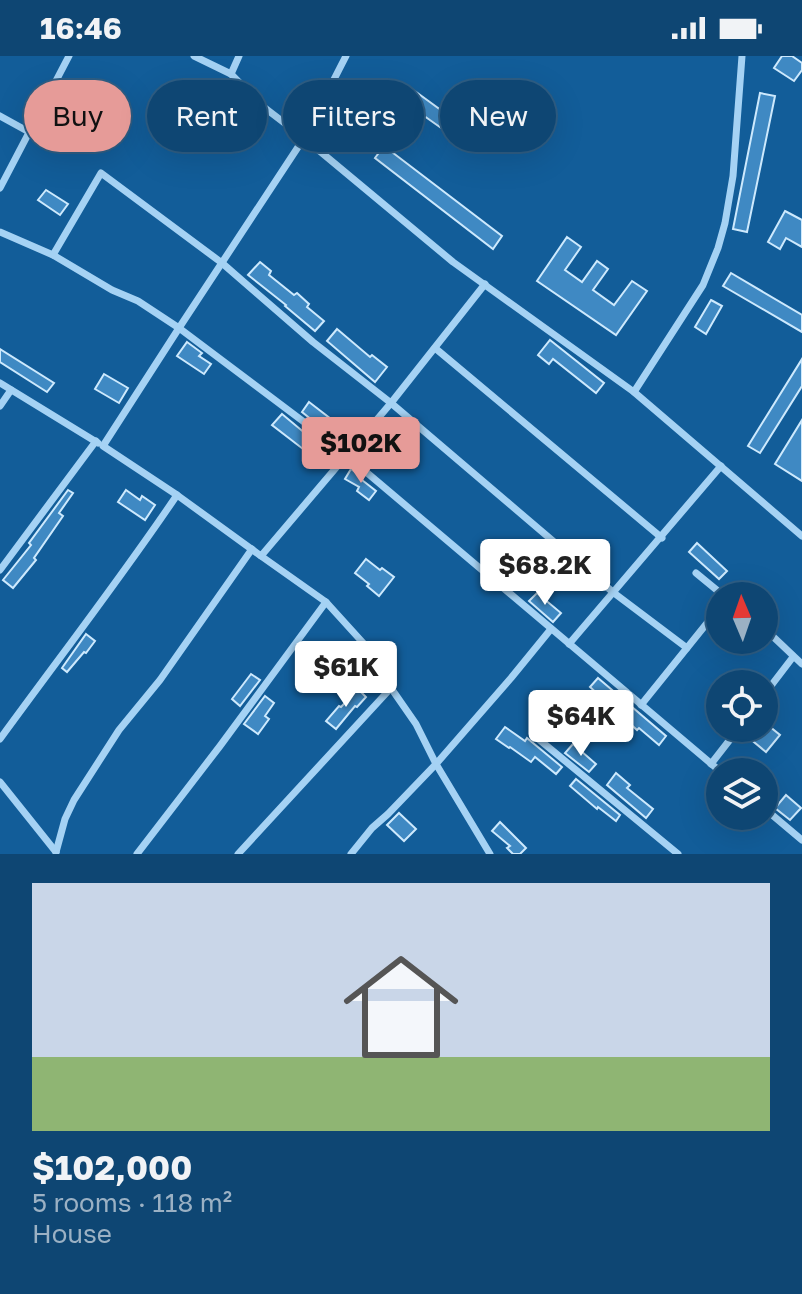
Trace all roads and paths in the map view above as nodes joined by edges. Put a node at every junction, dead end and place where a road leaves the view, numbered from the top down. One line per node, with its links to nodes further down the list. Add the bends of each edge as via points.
1 (69, 56): 7 (street)
2 (194, 56): 6 (street)
3 (239, 56): 6 (street)
4 (346, 56): 8 (street)
5 (742, 56): 24 (street, via 733,176 718,248 703,285)
6 (231, 74): 10 (street)
7 (56, 80)
8 (334, 80)
9 (0, 116): 11 (street)
10 (283, 122)
11 (24, 129)
12 (24, 142): 15 (street)
13 (295, 152): 18 (street)
14 (321, 152): 19 (street)
15 (0, 188)
16 (0, 232): 17 (street)
17 (53, 255): 18 (street, via 101,173); 20 (street)
18 (222, 263): 20 (street); 25 (street)
19 (485, 284): 21 (street); 24 (street)
20 (179, 328): 27 (street); 28 (street)
21 (435, 348): 25 (street); 32 (street)
22 (0, 383): 23 (street)
23 (11, 390): 26 (street); 27 (street)
24 (634, 392): 29 (street)
25 (391, 403): 28 (street); 38 (street)
26 (0, 406)
27 (99, 444): 30 (street); 35 (street)
28 (345, 456): 34 (street); 41 (street)
29 (721, 466): 31 (street); 32 (street)
30 (177, 495): 33 (street); 51 (street)
31 (802, 536)
32 (662, 538): 38 (street)
33 (252, 549): 34 (street); 59 (street, via 119,730 74,800)
34 (261, 556): 39 (street)
35 (0, 570)
36 (696, 573): 37 (street)
37 (707, 582)
38 (614, 593): 43 (street); 44 (street)
39 (326, 602): 48 (street, via 365,645); 62 (street)
40 (706, 624): 44 (street)
41 (551, 629): 43 (street); 55 (street)
42 (778, 642): 45 (street)
43 (569, 644): 49 (street)
44 (687, 648): 49 (street)
45 (793, 657): 46 (street); 47 (street)
46 (802, 664)
47 (778, 677)
48 (391, 688): 55 (street); 60 (street)
49 (641, 705): 54 (street)
50 (536, 737): 65 (street)
51 (0, 739)
52 (728, 742): 53 (street)
53 (716, 758)
54 (706, 760)
55 (436, 764): 63 (street); 64 (street)
56 (0, 782): 59 (street)
57 (778, 820): 58 (street)
58 (802, 840)
59 (56, 851): 61 (street)
60 (241, 853)
61 (44, 854)
62 (137, 854)
63 (351, 854)
64 (490, 854)
65 (678, 854)

